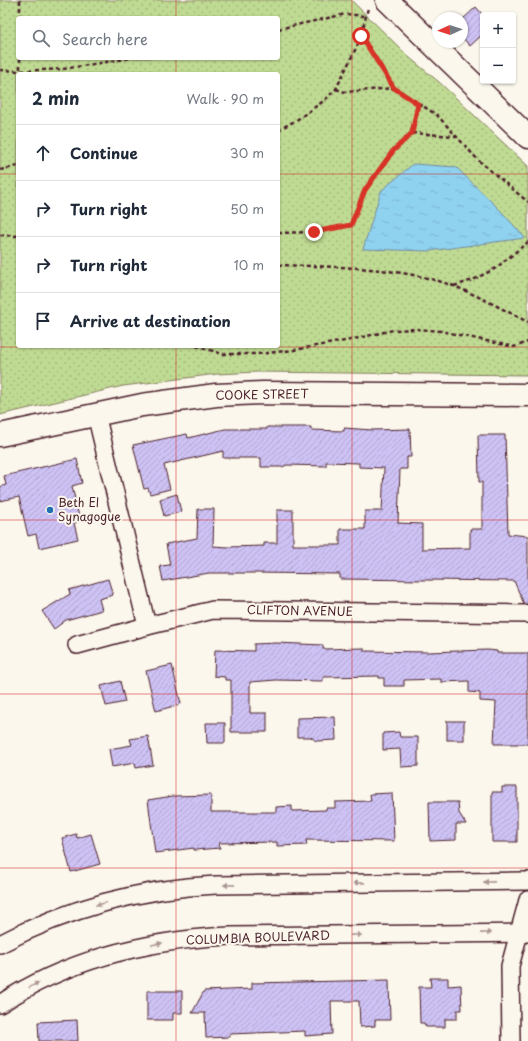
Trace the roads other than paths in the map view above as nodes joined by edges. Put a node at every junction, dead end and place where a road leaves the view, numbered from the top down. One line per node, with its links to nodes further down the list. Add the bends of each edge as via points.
1 (378, 4): 2 (main road)
2 (528, 136)
3 (528, 395): 4 (main road, COOKE STREET, via 239,394 165,401)
4 (96, 414): 5 (main road, COOKE STREET); 7 (street)
5 (0, 436)
6 (528, 614): 7 (street, CLIFTON AVENUE, via 213,610)
7 (147, 626): 8 (street, CLIFTON AVENUE)
8 (77, 645)
9 (528, 881): 12 (street, one-way to 12, via 180,887 78,911 45,922)
10 (528, 900): 11 (street)
11 (523, 933): 13 (street, COLUMBIA BOULEVARD, one-way to 11, via 34,984 93,960 135,948 187,939 230,936); 14 (street, via 510,966)
12 (0, 944)
13 (0, 1004)
14 (511, 1041)

